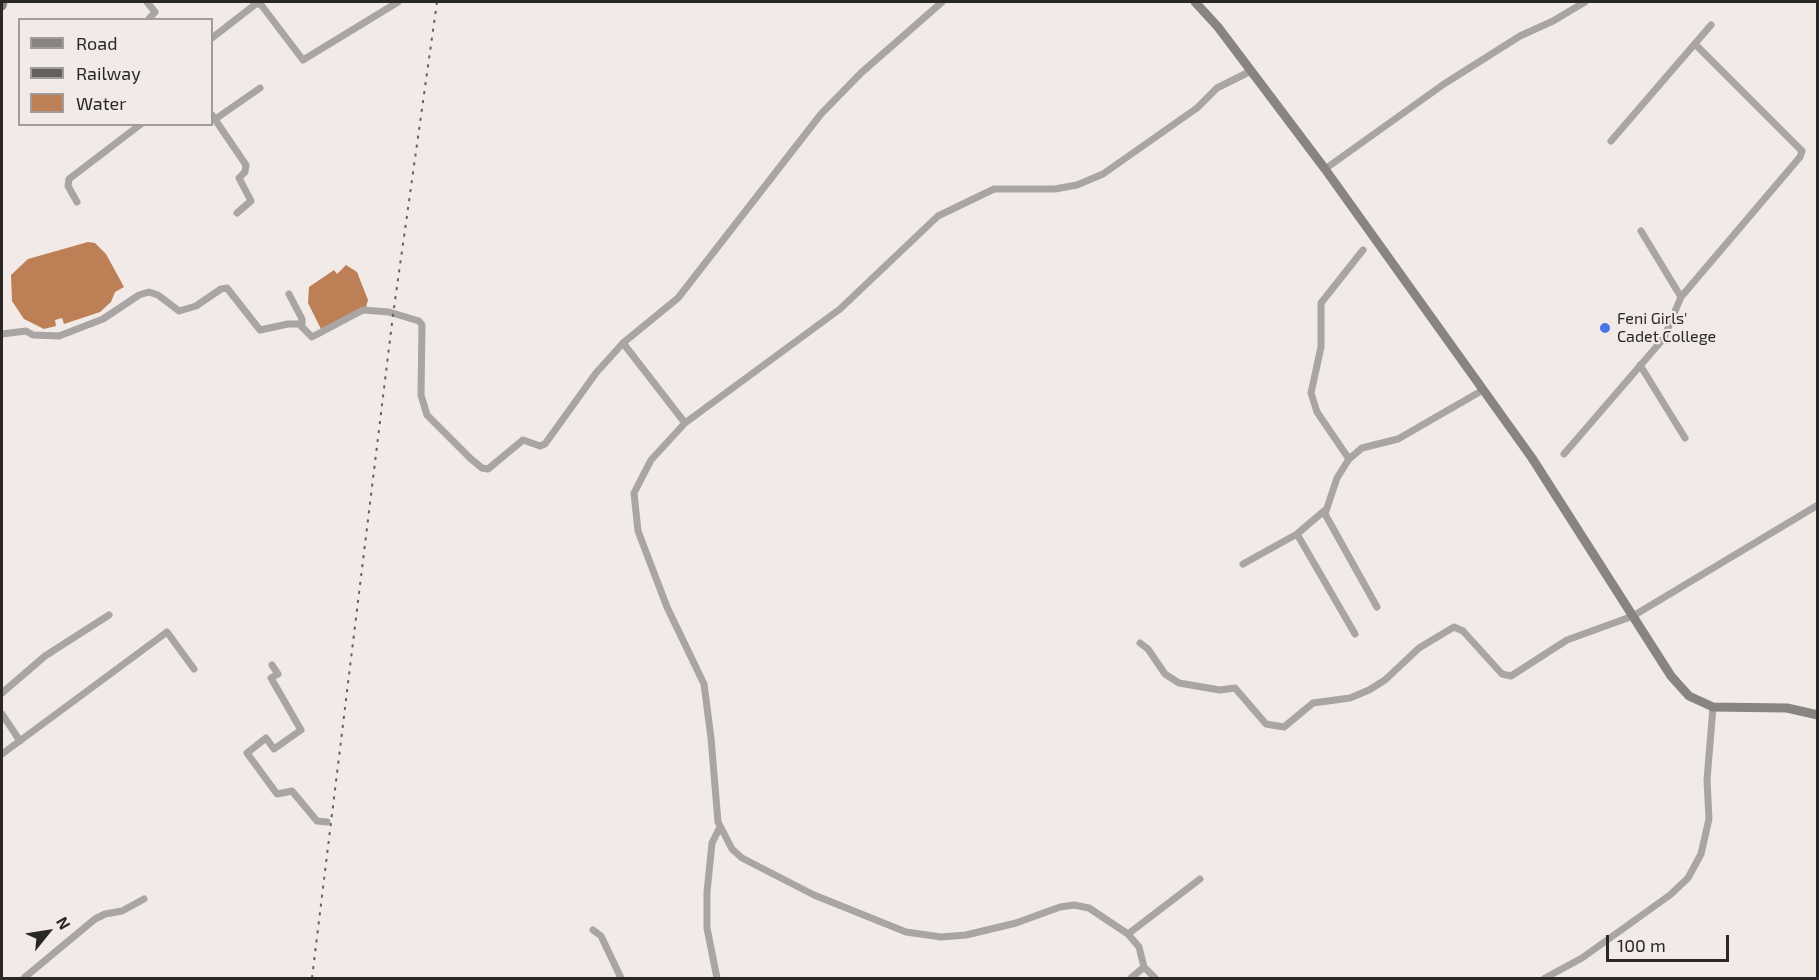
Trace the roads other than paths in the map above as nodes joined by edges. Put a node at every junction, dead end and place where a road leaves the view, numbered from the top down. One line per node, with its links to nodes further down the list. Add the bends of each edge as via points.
1 (3, 2): 7 (main road)
2 (147, 2): 8 (street, via 155,12)
3 (398, 2): 10 (street, via 303,60 257,3)
4 (942, 2): 26 (street, via 821,114 678,298)
5 (1195, 2): 12 (main road)
6 (1586, 2): 17 (street, via 1520,36 1444,84)
7 (2, 6)
8 (150, 18)
9 (1711, 25): 11 (street)
10 (213, 37)
11 (1695, 44): 16 (street); 23 (street, via 1802,150)
12 (1251, 71): 17 (main road); 29 (street, via 1217,88 1197,108 1103,174 1055,189 994,189 938,216 824,322)
13 (260, 88): 14 (street)
14 (213, 118): 19 (street, via 246,169 239,178 251,201)
15 (138, 126): 18 (street, via 69,179 68,186)
16 (1611, 141)
17 (1325, 170): 28 (main road)
18 (77, 202)
19 (237, 213)
20 (1641, 231): 23 (street)
21 (1363, 250): 32 (street, via 1321,303 1321,347 1311,393 1317,412)
22 (288, 294): 24 (street, via 302,319)
23 (1682, 297): 27 (street, via 1664,338)
24 (302, 327): 25 (street, via 288,324 260,330 227,288 179,311 154,293 139,295 116,312 59,336 26,331); 26 (street, via 312,338 363,310 373,309 419,321 423,332 421,395 427,415 471,459 488,469 523,440 545,444 596,373)
25 (2, 334)
26 (623, 343): 29 (street)
27 (1640, 365): 30 (street); 31 (street)
28 (1483, 390): 32 (street, via 1398,439 1362,448); 39 (main road, via 1532,458)
29 (685, 423): 51 (street, via 651,460 634,493 635,510 638,531 667,607 704,684)
30 (1685, 438)
31 (1564, 454)
32 (1349, 459): 34 (street)
33 (1818, 505): 39 (street)
34 (1324, 511): 35 (street); 37 (street)
35 (1297, 534): 36 (street); 40 (street)
36 (1243, 564)
37 (1377, 608)
38 (108, 615): 44 (street, via 45,656)
39 (1633, 616): 41 (street, via 1567,640 1511,676 1502,674 1463,631 1454,627 1419,648 1369,690 1350,698 1313,704 1284,727 1266,724 1235,688 1220,690 1179,683 1165,674 1148,648); 45 (main road, via 1671,676 1689,696)
40 (1355, 634)
41 (1140, 643)
42 (272, 665): 50 (street, via 278,674 271,678 301,730 274,748 266,738 247,753 277,794 292,791 317,821)
43 (194, 669): 48 (street, via 167,632)
44 (2, 693)
45 (1713, 707): 47 (main road, via 1787,708); 62 (street, via 1707,780 1709,819 1701,854 1688,878 1582,958)
46 (2, 714): 48 (street)
47 (1818, 715)
48 (20, 741): 49 (street)
49 (2, 754)
50 (327, 822)
51 (720, 827): 55 (street, via 742,858 814,895 906,932 941,937 966,935 1074,905 1089,908); 59 (street, via 712,843 707,892 707,928)
52 (1200, 879): 55 (street)
53 (144, 898): 57 (street, via 95,920)
54 (593, 930): 58 (street, via 601,936)
55 (1128, 934): 56 (street, via 1139,947)
56 (1144, 967): 60 (street); 61 (street)
57 (24, 978)
58 (621, 978)
59 (717, 978)
60 (1131, 978)
61 (1155, 978)
62 (1545, 978)

